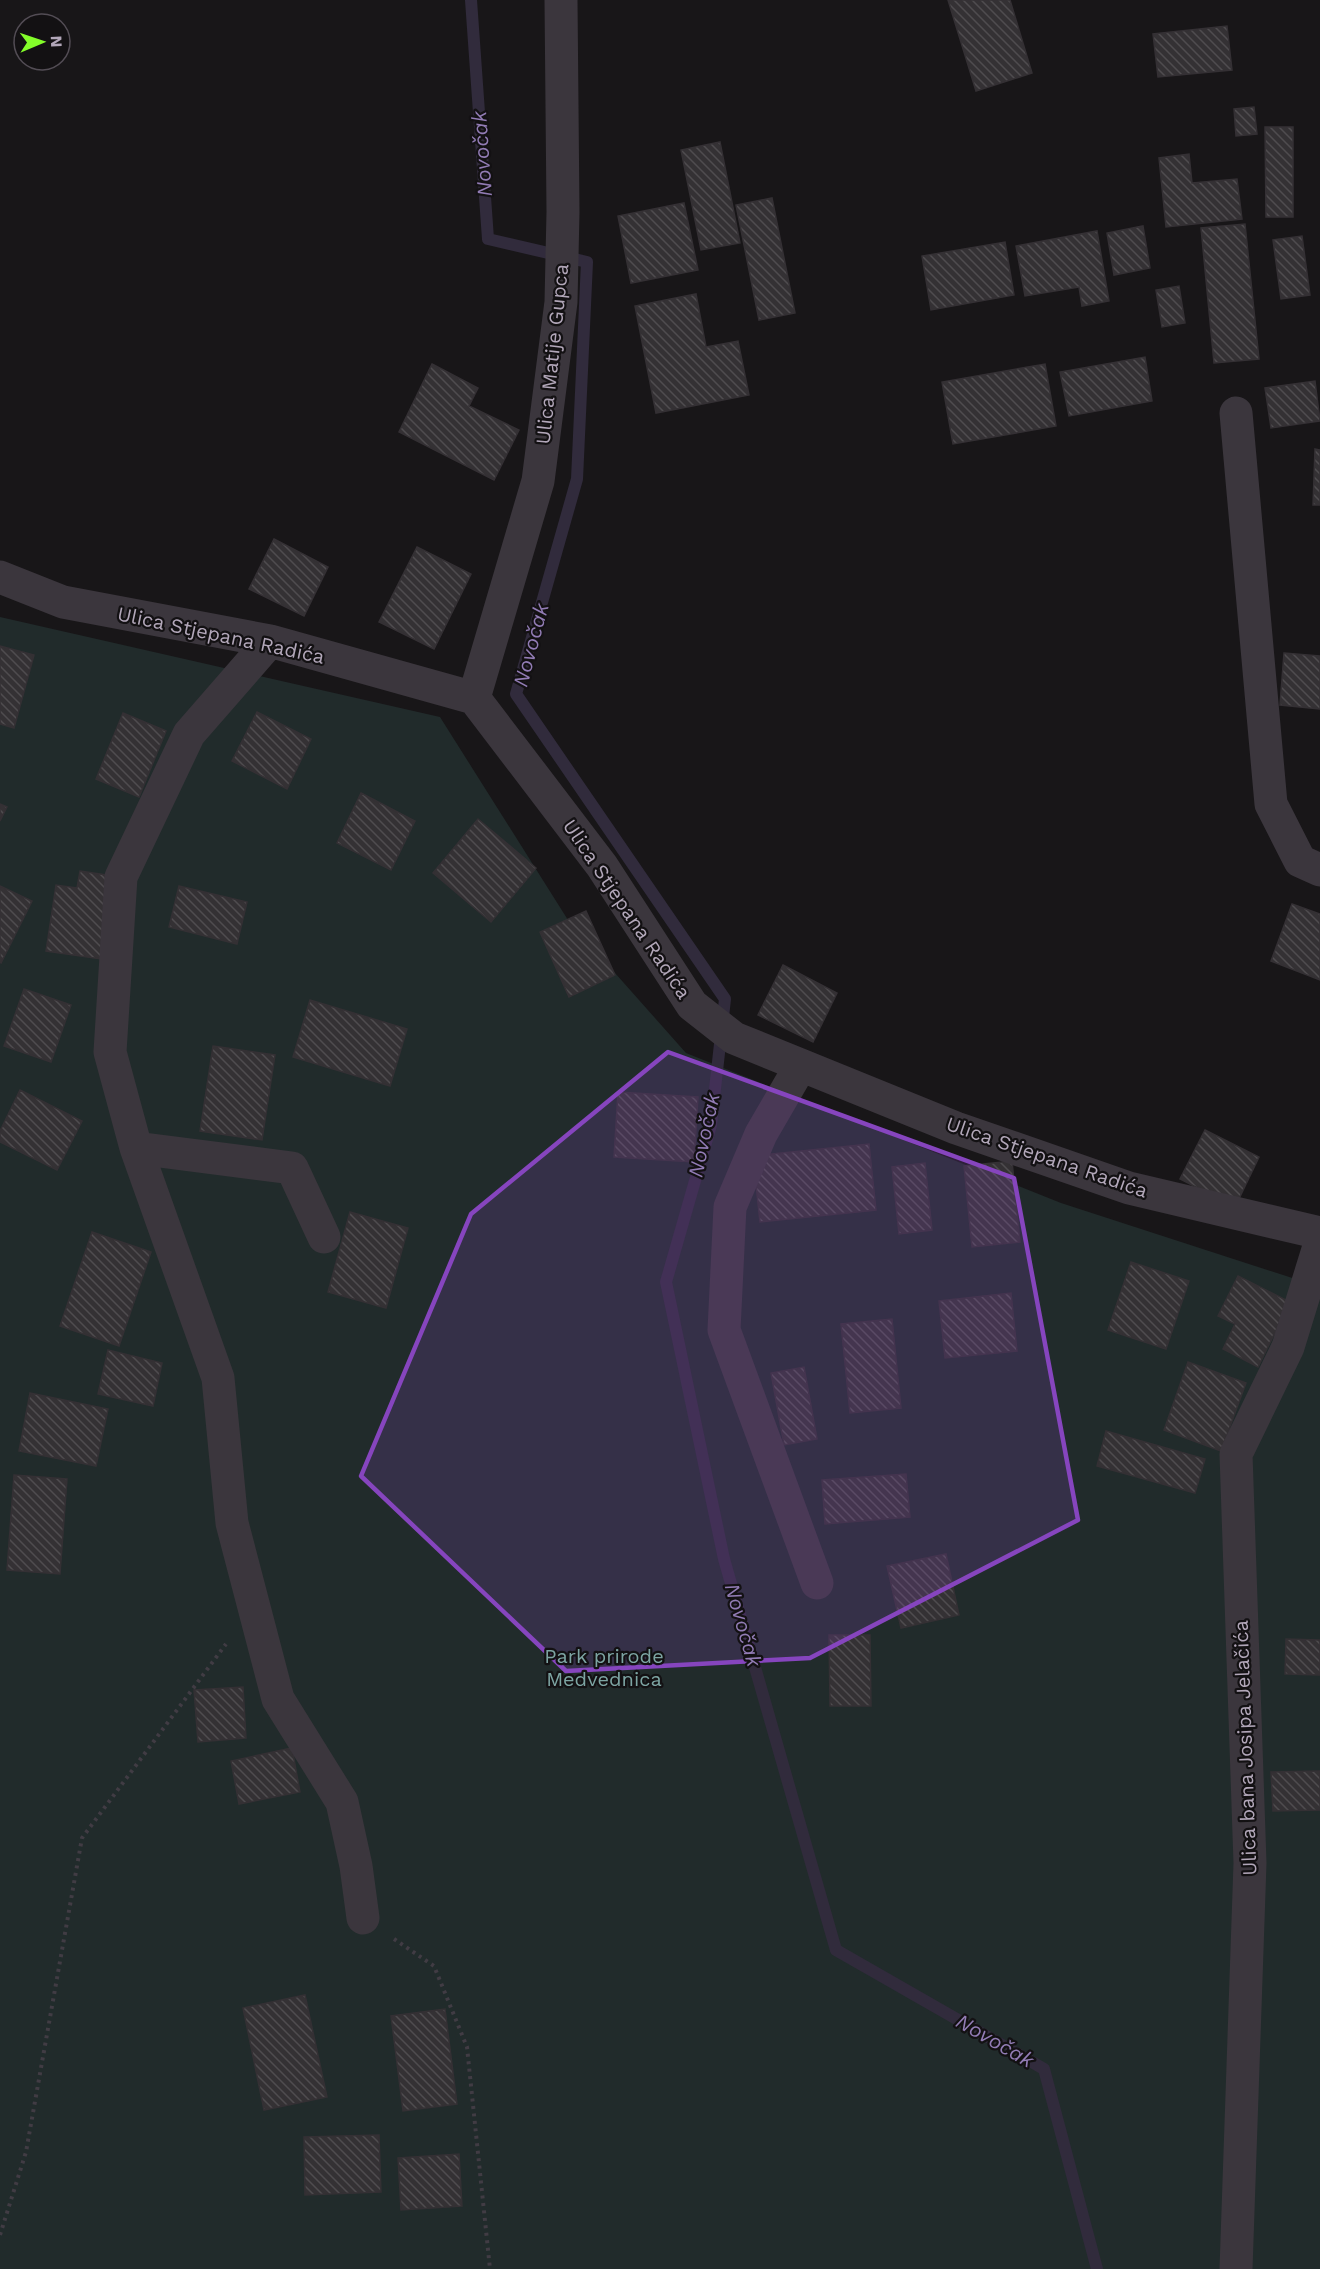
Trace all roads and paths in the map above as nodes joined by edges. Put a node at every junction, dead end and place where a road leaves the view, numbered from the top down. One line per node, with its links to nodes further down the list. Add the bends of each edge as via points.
1 (561, 0): 5 (street, Ulica Matije Gupca, via 561,302 538,481)
2 (1236, 413): 6 (street, via 1271,804 1300,861)
3 (0, 577): 4 (street, Ulica Stjepana Radića, via 63,602)
4 (270, 641): 5 (street, Ulica Stjepana Radića); 8 (street, via 189,734 121,877 110,1052)
5 (474, 698): 7 (street, Ulica Stjepana Radića, via 602,866 692,1005 734,1038)
6 (1320, 870)
7 (801, 1065): 9 (street, Ulica Stjepana Radića, via 956,1128 1129,1188); 12 (street, via 761,1134 730,1207 724,1330)
8 (136, 1148): 10 (street, via 292,1168); 13 (street, via 218,1377 232,1523)
9 (1320, 1233)
10 (324, 1237)
11 (1320, 1243): 17 (street, Ulica bana Josipa Jelačića, via 1288,1347 1236,1454 1250,1863)
12 (817, 1583)
13 (253, 1607): 14 (street, via 278,1699 342,1802); 15 (path, via 82,1838 26,2152)
14 (363, 1918): 16 (path, via 434,1966 467,2047)
15 (0, 2235)
16 (490, 2269)
17 (1236, 2269)

